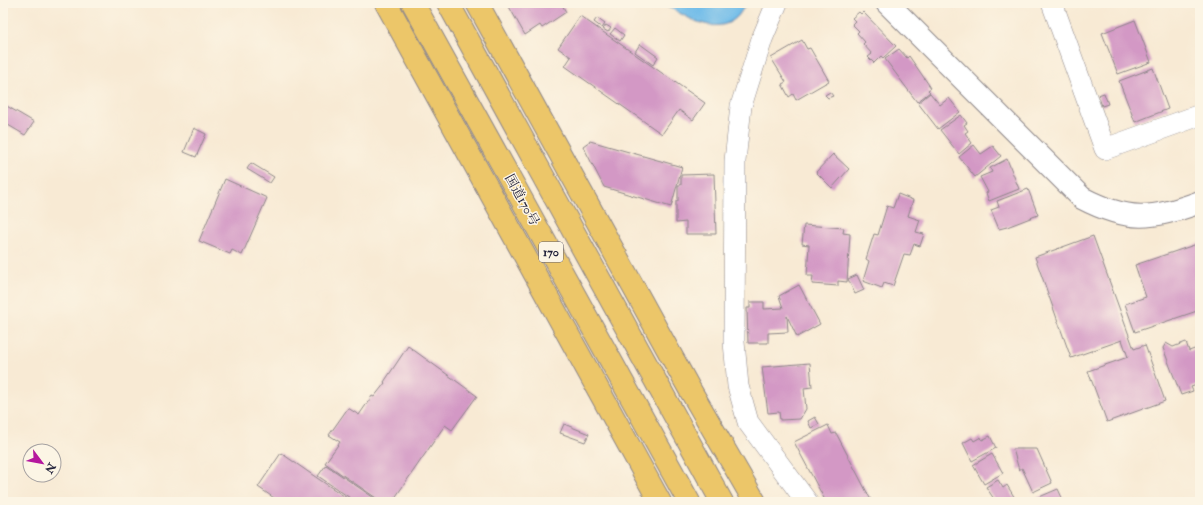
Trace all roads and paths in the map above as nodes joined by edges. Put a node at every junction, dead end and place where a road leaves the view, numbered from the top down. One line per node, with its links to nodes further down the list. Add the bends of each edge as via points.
1 (386, 3): 10 (highway)
2 (413, 3): 11 (highway, 国道170号 / 170)
3 (448, 3): 12 (highway, 170)
4 (477, 3): 13 (highway, via 688,388)
5 (777, 3): 14 (street, via 762,39 741,106 735,161 734,342 738,386 748,422)
6 (887, 3): 9 (street, via 1082,198 1123,215 1147,216 1173,212)
7 (1052, 3): 8 (street, via 1105,148)
8 (1200, 115)
9 (1200, 202)
10 (660, 502)
11 (688, 502)
12 (722, 502)
13 (755, 502)
14 (806, 502)

